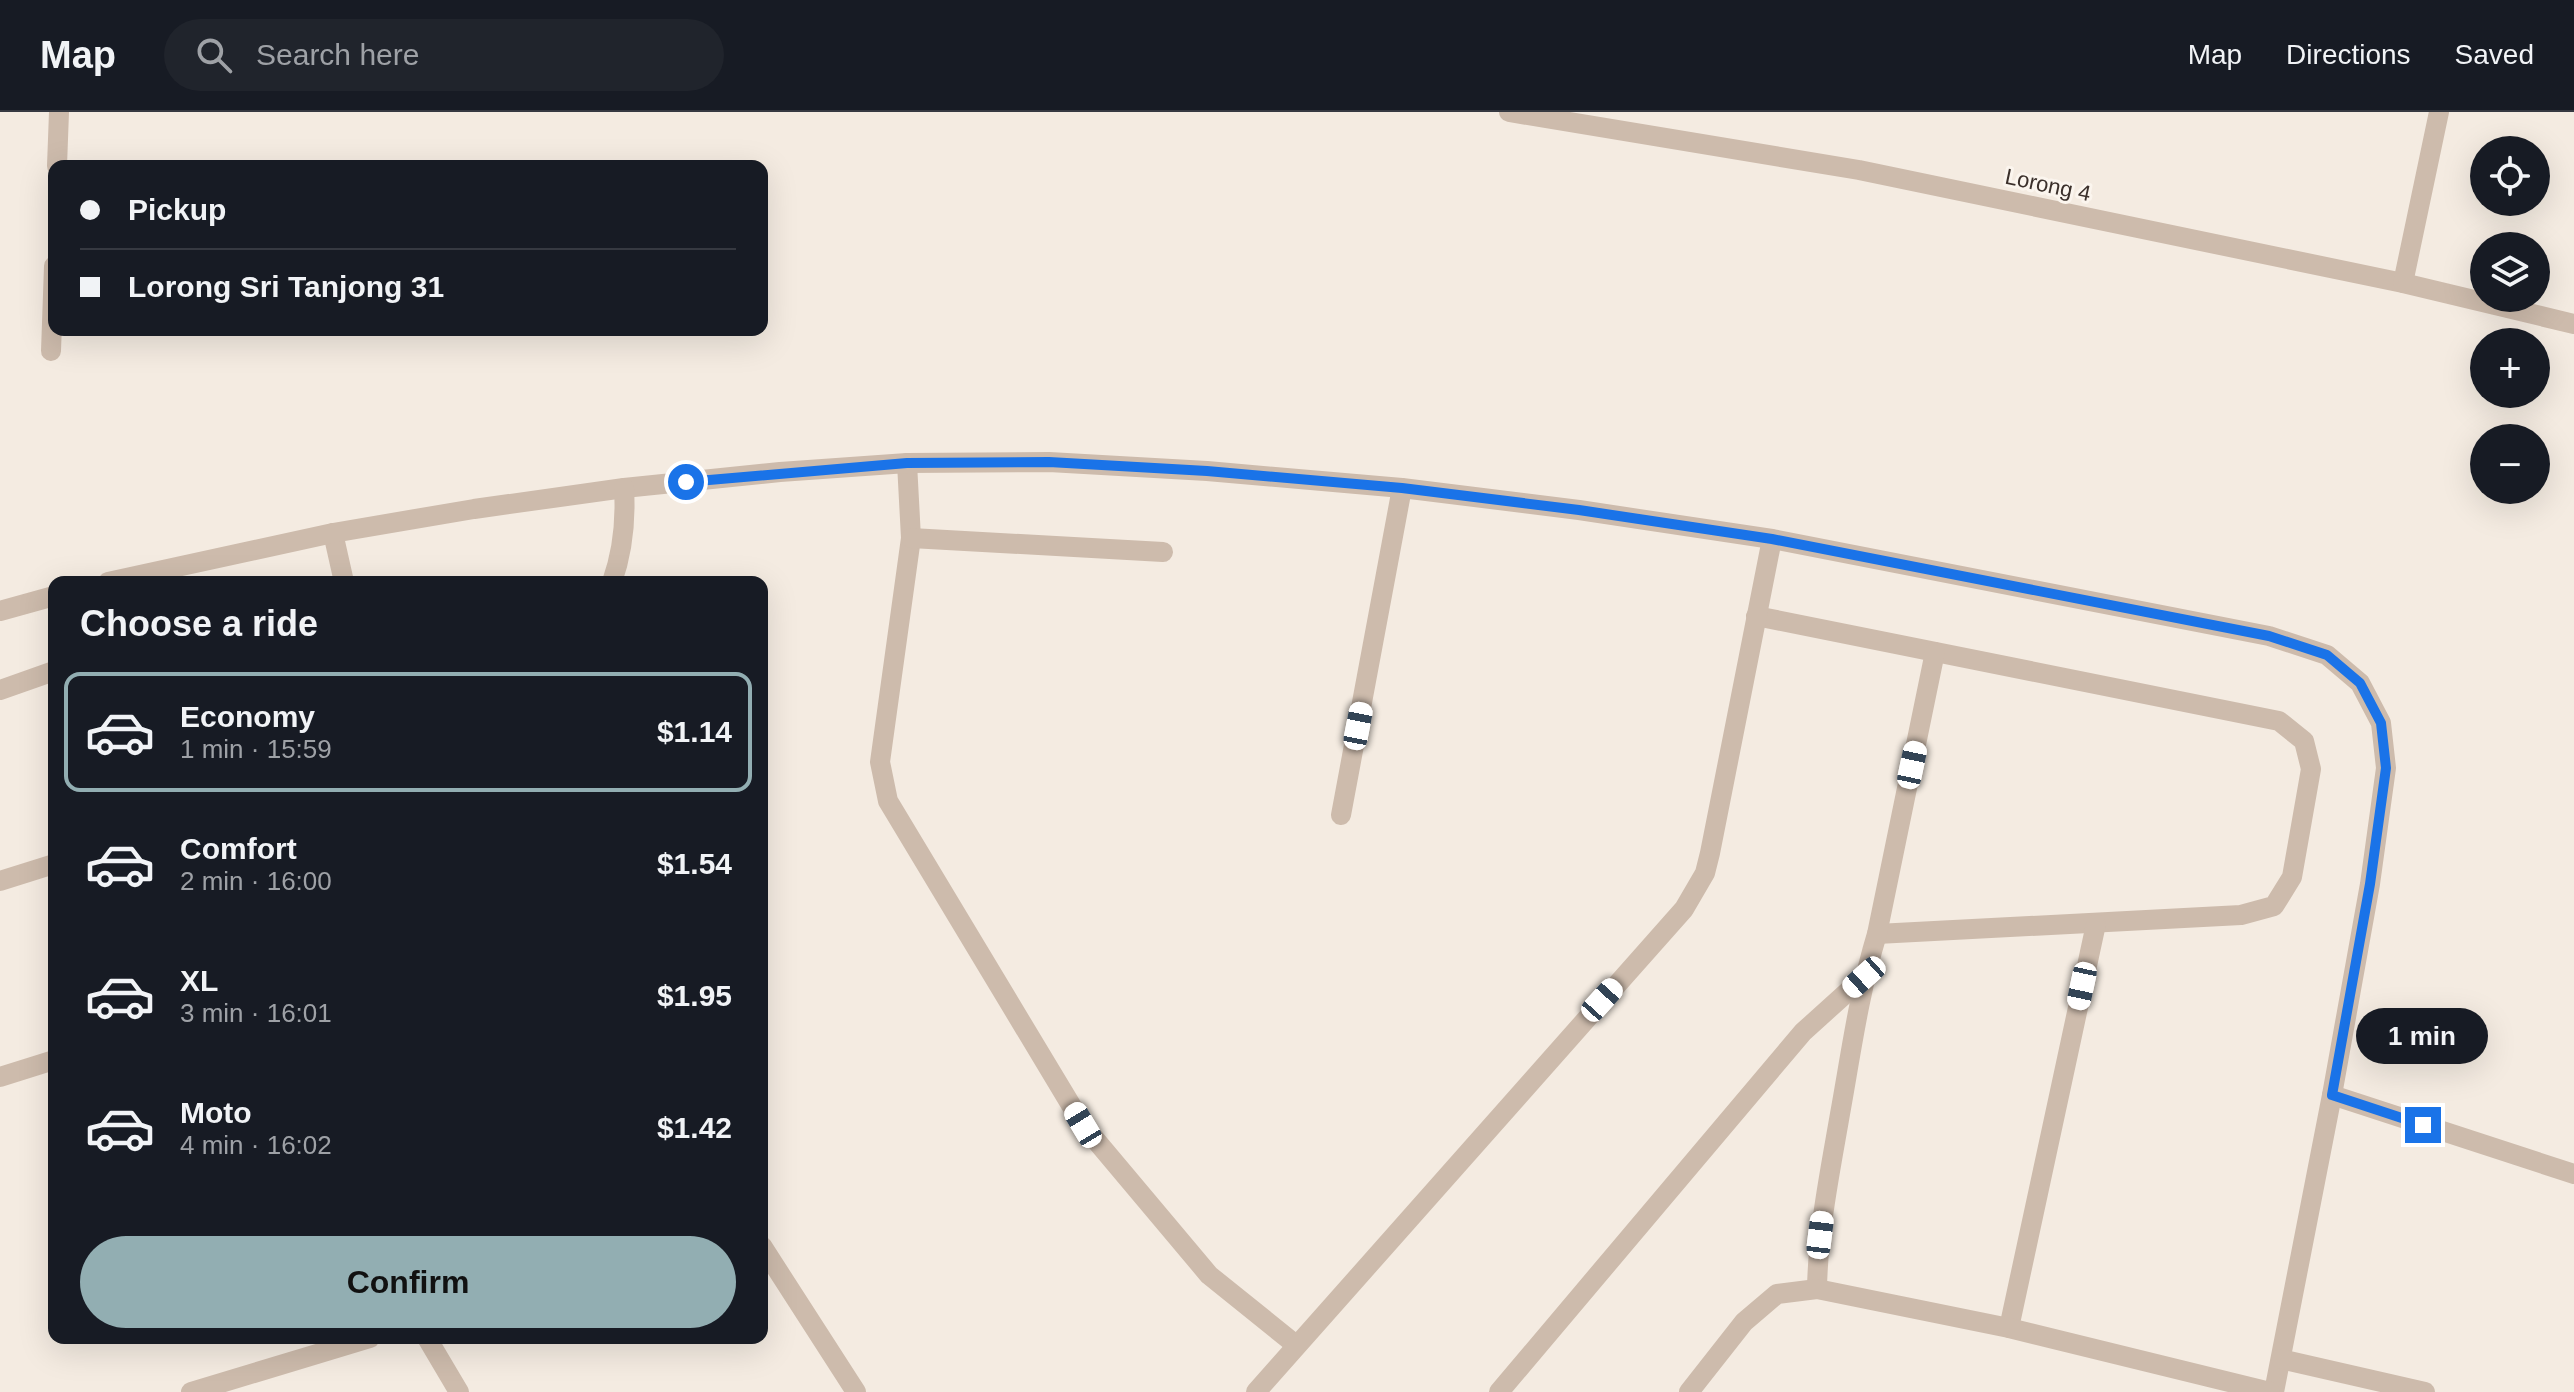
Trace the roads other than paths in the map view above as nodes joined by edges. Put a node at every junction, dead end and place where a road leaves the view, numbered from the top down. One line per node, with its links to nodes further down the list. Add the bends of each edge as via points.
1 (59, 112): 4 (street)
2 (1509, 112): 5 (street, Lorong 4, via 1859,170)
3 (2439, 112): 5 (street)
4 (57, 160)
5 (2403, 283): 6 (street, Lorong 4)
6 (2574, 324)
7 (52, 336): 8 (street)
8 (51, 351)
9 (907, 463): 10 (street); 11 (street, via 1065,463); 13 (street)
10 (624, 488): 12 (street); 18 (street, via 626,514)
11 (1402, 488): 14 (street); 25 (street)
12 (333, 533): 16 (street); 17 (street)
13 (911, 538): 15 (street); 40 (street, via 880,762 888,801 1083,1125 1209,1275)
14 (1772, 539): 21 (street); 33 (street, via 2269,636 2327,655 2360,683 2381,723 2386,768)
15 (1163, 552)
16 (136, 576)
17 (343, 576)
18 (614, 576)
19 (48, 598): 20 (street)
20 (0, 611)
21 (1756, 616): 22 (street); 40 (street, via 1710,853 1696,892)
22 (1935, 652): 28 (street, via 2279,721 2304,741 2311,769 2295,861 2292,877 2274,906 2241,915); 29 (street)
23 (48, 673): 24 (street)
24 (0, 690)
25 (1341, 815)
26 (48, 866): 27 (street)
27 (0, 881)
28 (2096, 924): 29 (street); 37 (street)
29 (1877, 934): 30 (street)
30 (1864, 977): 36 (street, via 1823,1213); 46 (street, via 1803,1032)
31 (48, 1062): 32 (street)
32 (0, 1077)
33 (2332, 1095): 34 (street); 41 (street)
34 (2574, 1174)
35 (768, 1255): 44 (street)
36 (1817, 1289): 37 (street); 47 (street, via 1777,1294 1744,1322)
37 (2009, 1328): 48 (street)
38 (350, 1344): 42 (street)
39 (431, 1344): 43 (street)
40 (1296, 1345): 45 (street)
41 (2281, 1359): 48 (street); 49 (street)
42 (191, 1392)
43 (459, 1392)
44 (856, 1392)
45 (1256, 1392)
46 (1499, 1392)
47 (1689, 1392)
48 (2272, 1392)
49 (2425, 1392)

